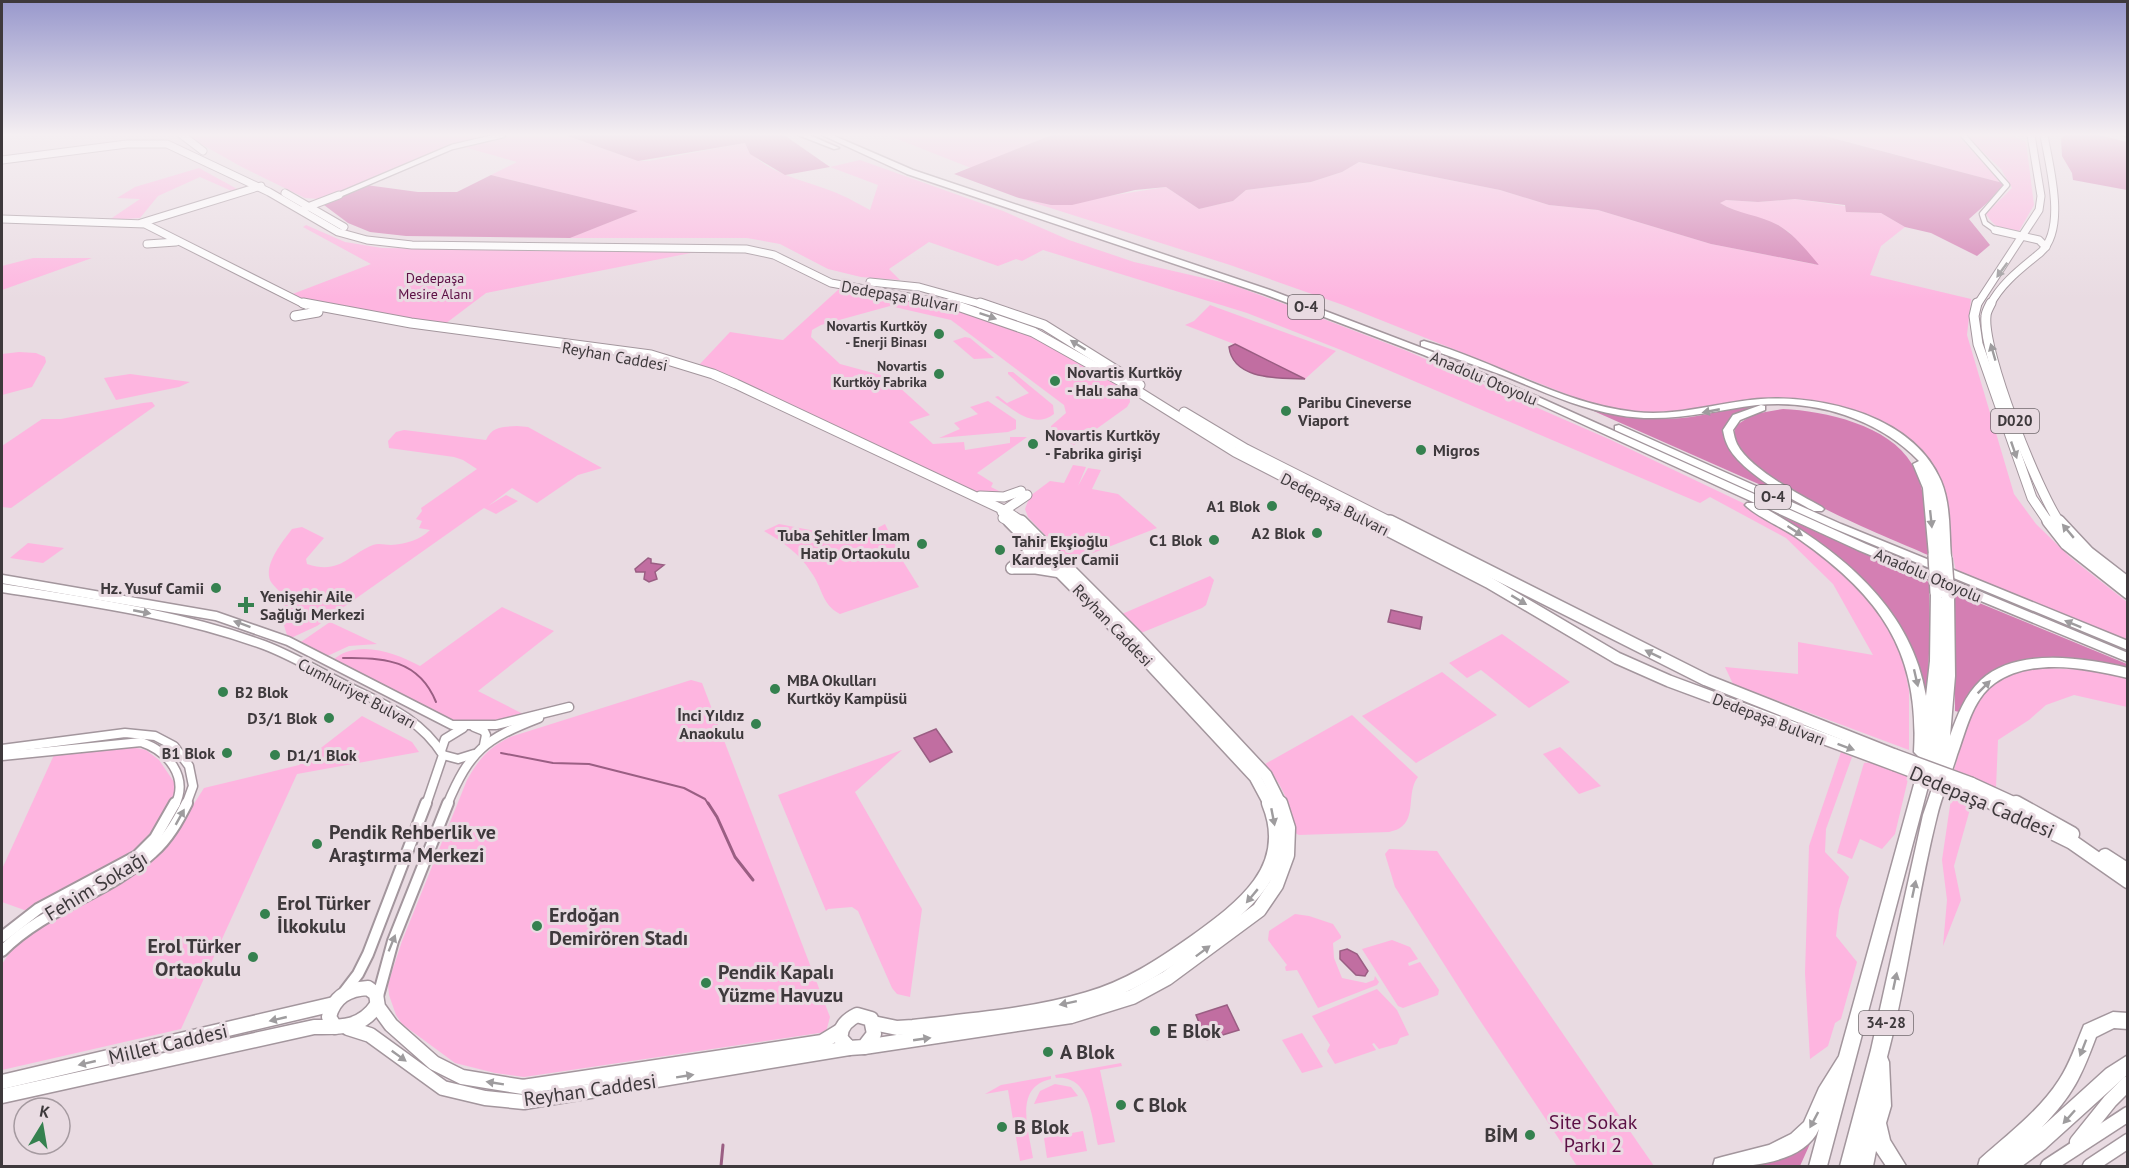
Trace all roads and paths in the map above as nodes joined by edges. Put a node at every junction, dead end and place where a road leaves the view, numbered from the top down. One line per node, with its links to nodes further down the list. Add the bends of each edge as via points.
1 (248, 190): 13 (main road)
2 (258, 190): 13 (main road)
3 (258, 190): 13 (main road)
4 (267, 190): 19 (main road, Dedepaşa Bulvarı)
5 (269, 190): 16 (main road, Dedepaşa Bulvarı)
6 (352, 190): 15 (street)
7 (955, 190): 14 (highway)
8 (959, 190): 14 (highway, Anadolu Otoyolu / O-4)
9 (979, 190): 42 (highway, Anadolu Otoyolu / O-4, via 1293,295)
10 (2005, 190): 25 (street, via 1982,214 1985,223)
11 (2040, 190): 28 (main road, D020, via 2039,210)
12 (2053, 190): 29 (main road, via 2052,224)
13 (246, 192): 20 (main road)
14 (971, 194): 43 (highway, Anadolu Otoyolu / O-4, via 1346,321)
15 (339, 195): 17 (main road)
16 (296, 200): 17 (main road); 18 (main road, Dedepaşa Bulvarı)
17 (325, 200): 18 (main road)
18 (312, 207): 19 (main road); 30 (main road, Dedepaşa Bulvarı, via 350,230 397,239 752,245 783,253 831,276)
19 (298, 209): 32 (main road, Dedepaşa Bulvarı, via 347,235 400,244 746,249 780,257 831,283)
20 (170, 215): 22 (main road); 23 (main road); 24 (main road)
21 (2, 220): 22 (main road, Reyhan Caddesi); 23 (main road, Reyhan Caddesi)
22 (123, 222): 23 (main road, Reyhan Caddesi)
23 (141, 224): 24 (main road, Reyhan Caddesi)
24 (155, 229): 26 (main road, Reyhan Caddesi); 27 (main road)
25 (1995, 230): 28 (main road); 28 (main road)
26 (170, 238): 27 (main road); 27 (main road); 34 (main road, Reyhan Caddesi); 35 (main road)
27 (146, 243)
28 (2018, 244): 29 (main road); 55 (main road, D020, one-way to 55, via 1978,301 1974,316 1980,351 2018,461 2040,511 2066,544)
29 (2046, 247): 53 (main road, D020, one-way to 29, via 2077,541 2046,499 2026,452 1990,339 1986,316 1997,294 2013,274)
30 (912, 286): 31 (main road, Dedepaşa Bulvarı); 32 (main road, via 914,292)
31 (938, 291): 33 (main road, via 927,292); 38 (main road, Dedepaşa Bulvarı)
32 (903, 294): 33 (main road, Dedepaşa Bulvarı)
33 (929, 299): 39 (main road, Dedepaşa Bulvarı, one-way to 39)
34 (290, 302): 35 (main road, Reyhan Caddesi); 37 (main road)
35 (305, 307): 36 (main road, Reyhan Caddesi); 37 (main road); 45 (main road, Reyhan Caddesi, via 651,355 677,362 736,384)
36 (319, 312): 37 (main road); 46 (main road, Reyhan Caddesi, via 642,358 689,371)
37 (293, 315)
38 (1040, 324): 39 (main road, via 1035,329); 40 (main road, Dedepaşa Bulvarı)
39 (1025, 329): 41 (main road, Dedepaşa Bulvarı)
40 (1057, 332): 41 (main road, via 1045,333); 59 (main road, Dedepaşa Bulvarı, one-way to 40, via 1246,449)
41 (1043, 337): 60 (main road, Dedepaşa Bulvarı, one-way to 60, via 1235,452 1488,582)
42 (1420, 343): 49 (highway, one-way to 42, via 1938,491 1926,462 1900,439 1863,418 1811,404 1775,401 1671,417 1613,412); 52 (highway, Anadolu Otoyolu / O-4)
43 (1633, 443): 64 (highway, Anadolu Otoyolu / O-4, via 1862,547); 77 (highway, one-way to 77, via 1786,525 1836,561 1877,602 1903,640 1918,681 1922,729)
44 (1024, 493): 45 (main road, via 998,497); 46 (main road); 47 (main road, via 1021,510)
45 (971, 494): 46 (main road, Reyhan Caddesi)
46 (1000, 511): 47 (main road, Reyhan Caddesi); 48 (main road, Reyhan Caddesi)
47 (1027, 525): 70 (main road, Reyhan Caddesi)
48 (1029, 539): 50 (main road, Reyhan Caddesi); 50 (main road, via 1029,554 1012,568)
49 (1940, 557): 52 (highway, one-way to 49, via 1772,483 1736,451 1729,438 1732,422 1762,408 1805,408 1855,420 1896,441 1923,473); 57 (highway, bridge)
50 (1061, 572): 70 (main road, Reyhan Caddesi)
51 (2, 580): 56 (street, Cumhuriyet Bulvarı)
52 (1968, 581): 62 (highway, Anadolu Otoyolu / O-4, one-way to 52)
53 (2127, 583)
54 (2, 588): 58 (street, Cumhuriyet Bulvarı)
55 (2127, 593)
56 (89, 594): 58 (street); 61 (street, Cumhuriyet Bulvarı, one-way to 56, via 216,616)
57 (1943, 596): 77 (highway, via 1928,759); 78 (highway, via 1946,700)
58 (82, 601): 63 (street, Cumhuriyet Bulvarı, one-way to 63, via 198,623)
59 (1558, 606): 60 (main road, via 1546,608); 66 (main road, Dedepaşa Bulvarı, one-way to 59)
60 (1550, 619): 67 (main road, Dedepaşa Bulvarı, via 1617,658)
61 (284, 639): 63 (street); 68 (street, Cumhuriyet Bulvarı, via 444,722)
62 (2127, 646)
63 (270, 648): 72 (street, Cumhuriyet Bulvarı, via 416,723 435,739)
64 (2127, 658)
65 (2127, 673): 78 (highway, one-way to 65, via 1963,718 1977,693 1992,679 2014,669 2042,664)
66 (1706, 680): 67 (main road, via 1711,690); 75 (main road, Dedepaşa Bulvarı)
67 (1693, 690): 75 (main road, Dedepaşa Bulvarı, one-way to 75)
68 (470, 727): 69 (street, via 484,731); 69 (street, via 569,707 503,732); 72 (street, via 447,736)
69 (484, 745): 73 (street)
70 (1233, 747): 83 (main road, Reyhan Caddesi, via 1266,775 1277,794 1288,828 1287,855 1276,885 1259,910)
71 (2, 749): 82 (street, Fehim Sokağı, one-way to 71, via 30,925 151,854 175,826 194,783 189,767 174,745 152,735 125,734)
72 (442, 753): 73 (street, via 453,759); 84 (street, via 436,778 368,954)
73 (475, 753): 85 (street, one-way to 73, via 387,954 446,807)
74 (2, 756): 81 (street, Fehim Sokağı, via 141,742 164,752 183,785 162,826 143,850 125,864 30,916)
75 (1895, 760): 76 (main road, Dedepaşa Caddesi, bridge)
76 (1970, 788): 79 (main road, via 2052,822); 80 (main road, Dedepaşa Caddesi, via 2086,851)
77 (1917, 792): 91 (highway, 34-28)
78 (1937, 798): 92 (highway, 34-28, one-way to 78, via 1928,824)
79 (2127, 871)
80 (2127, 881)
81 (2, 937)
82 (2, 951)
83 (1174, 965): 87 (main road, Reyhan Caddesi, one-way to 87, via 1124,988 1080,1001 913,1027); 90 (main road, Reyhan Caddesi, one-way to 83, via 1077,1014 1132,997)
84 (337, 1000): 85 (main road, via 354,989 368,988 373,990); 88 (main road, via 329,1017); 94 (main road, Millet Caddesi, one-way to 94, via 315,1010)
85 (377, 1002): 88 (main road, via 363,1022); 89 (main road, Reyhan Caddesi, one-way to 85, via 822,1042 523,1087 453,1073 391,1029)
86 (2127, 1021): 107 (highway, one-way to 107, via 2113,1020 2090,1031 2077,1066 2061,1093)
87 (873, 1023): 89 (main road, via 857,1015 846,1020); 90 (main road, via 873,1038)
88 (341, 1027): 90 (main road, Reyhan Caddesi, one-way to 90, via 370,1035 443,1088 524,1102); 96 (main road, Millet Caddesi, via 314,1027)
89 (840, 1031): 90 (main road, via 842,1042)
90 (857, 1048)
91 (1851, 1050): 101 (highway, one-way to 101, via 1810,1128 1798,1141 1771,1154); 103 (highway, 34-28)
92 (1880, 1050): 97 (highway, 34-28); 106 (highway, via 1882,1106 1878,1123 1882,1144)
93 (2127, 1063): 108 (highway, one-way to 108, via 2091,1092 2062,1124)
94 (2, 1082)
95 (2127, 1083): 100 (main road)
96 (2, 1096)
97 (1866, 1099): 104 (highway, 34-28); 105 (highway, via 1869,1135)
98 (2127, 1114): 100 (main road)
99 (2127, 1141): 110 (main road)
100 (2072, 1149): 109 (main road)
101 (1728, 1165): 102 (highway)
102 (1714, 1167)
103 (1818, 1167)
104 (1849, 1167)
105 (1864, 1167)
106 (1897, 1167)
107 (1987, 1167)
108 (2006, 1167)
109 (2048, 1167)
110 (2090, 1167)

